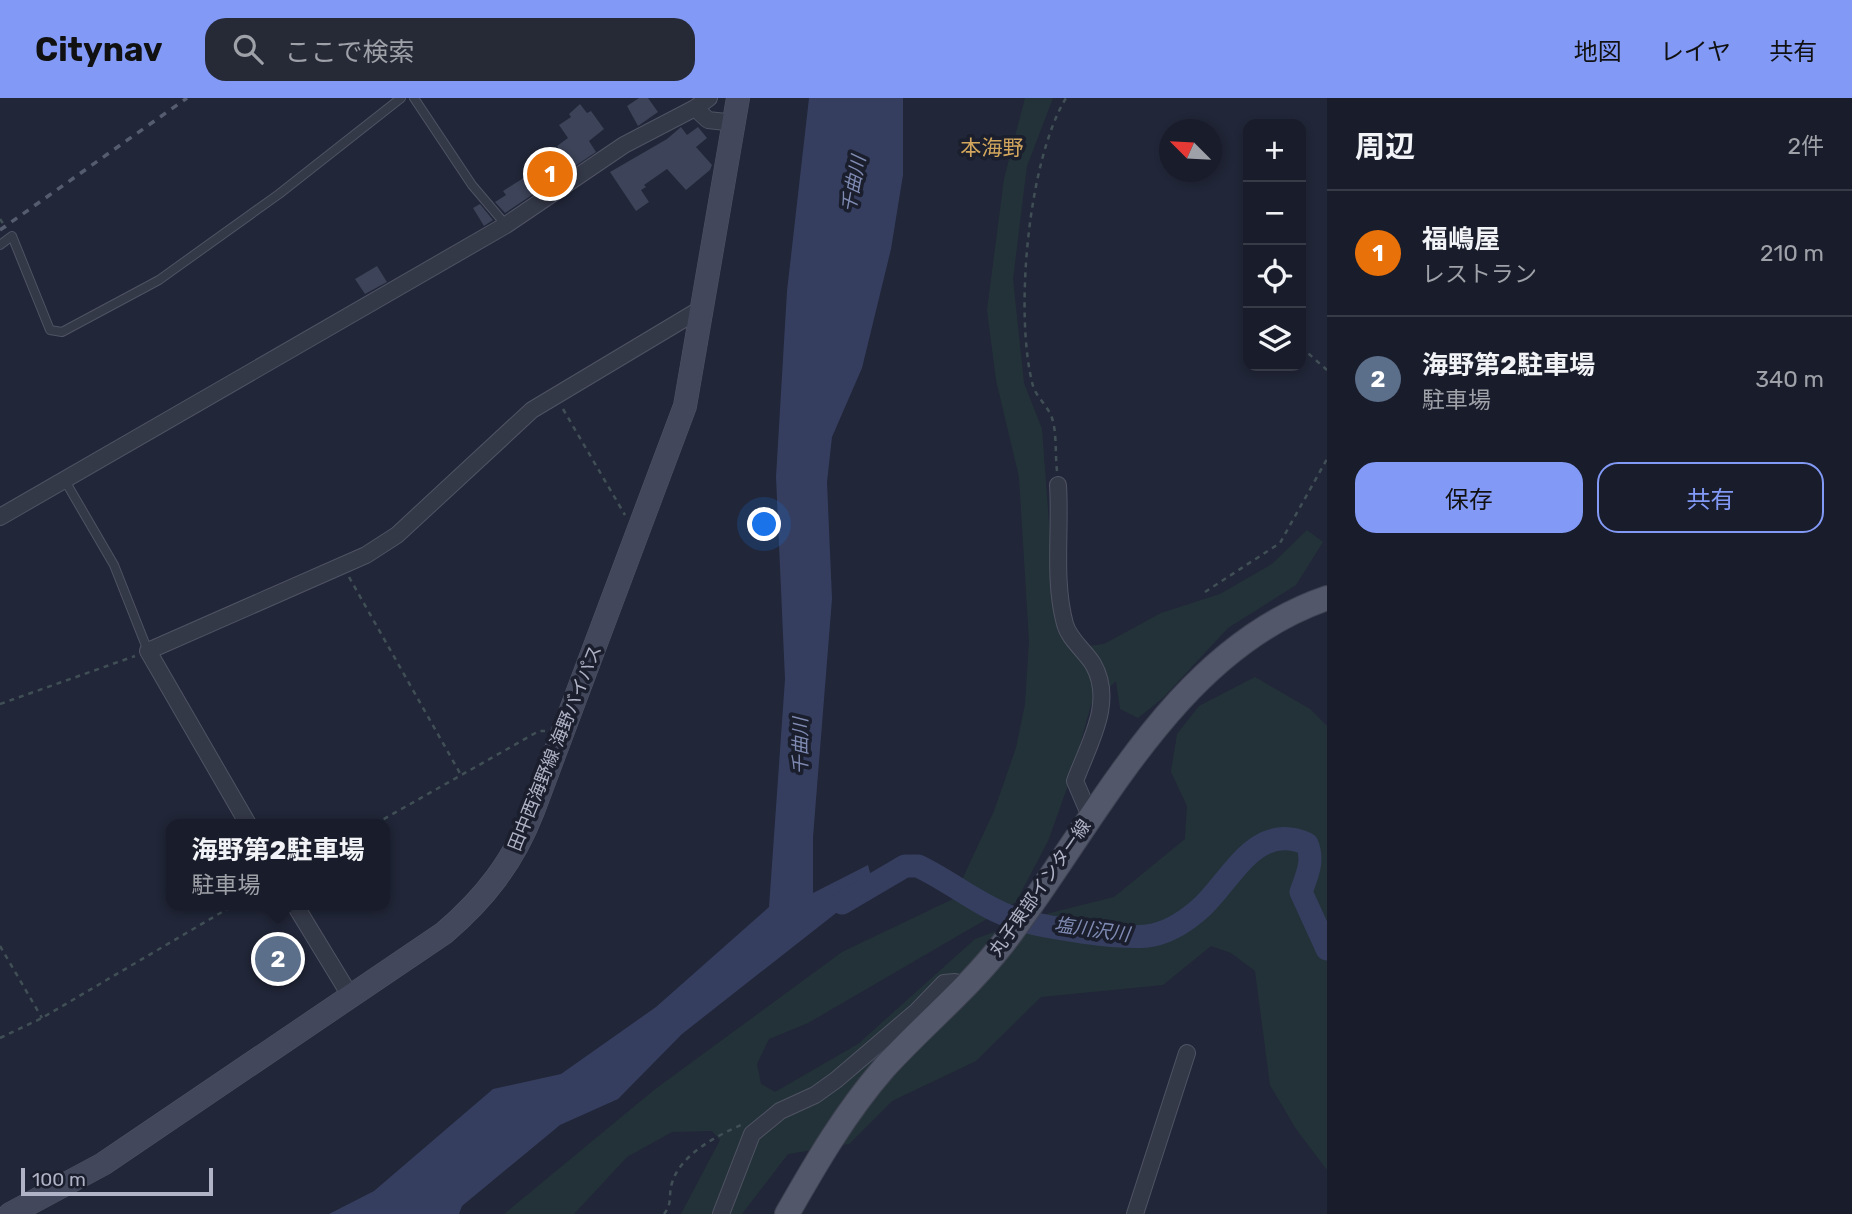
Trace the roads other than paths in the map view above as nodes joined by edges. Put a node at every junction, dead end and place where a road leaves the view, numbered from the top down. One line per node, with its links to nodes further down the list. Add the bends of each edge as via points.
1 (401, 98): 8 (lane, via 159,281 62,332 50,330 12,236)
2 (414, 98): 7 (lane)
3 (709, 98): 5 (street)
4 (738, 98): 6 (street, 田中西海野線 海野バイパス)
5 (695, 108): 6 (street, via 709,120); 7 (street, via 624,145)
6 (735, 123): 9 (street, 田中西海野線 海野バイパス)
7 (506, 225): 10 (street)
8 (0, 245)
9 (704, 307): 14 (street, via 555,394 495,442 397,535 342,565); 19 (street, 田中西海野線 海野バイパス, via 685,406 520,844 477,905)
10 (64, 479): 12 (street); 14 (lane, via 114,565)
11 (1058, 485): 15 (street, via 1058,578 1065,627 1101,680 1104,701 1075,780)
12 (0, 517)
13 (1327, 598): 15 (main road, 丸子東部インター線, via 1273,624 1213,669 1155,731)
14 (148, 651): 16 (street)
15 (1090, 816): 18 (main road, 丸子東部インター線, via 1004,942)
16 (245, 819)
17 (298, 910): 19 (street)
18 (966, 986): 22 (street, via 944,983 917,1012 836,1080 780,1111 752,1134); 23 (main road, 丸子東部インター線, via 861,1096)
19 (351, 996): 21 (street, 田中西海野線 海野バイパス, via 103,1164)
20 (1187, 1053): 24 (street)
21 (10, 1214)
22 (721, 1214)
23 (787, 1214)
24 (1135, 1214)

